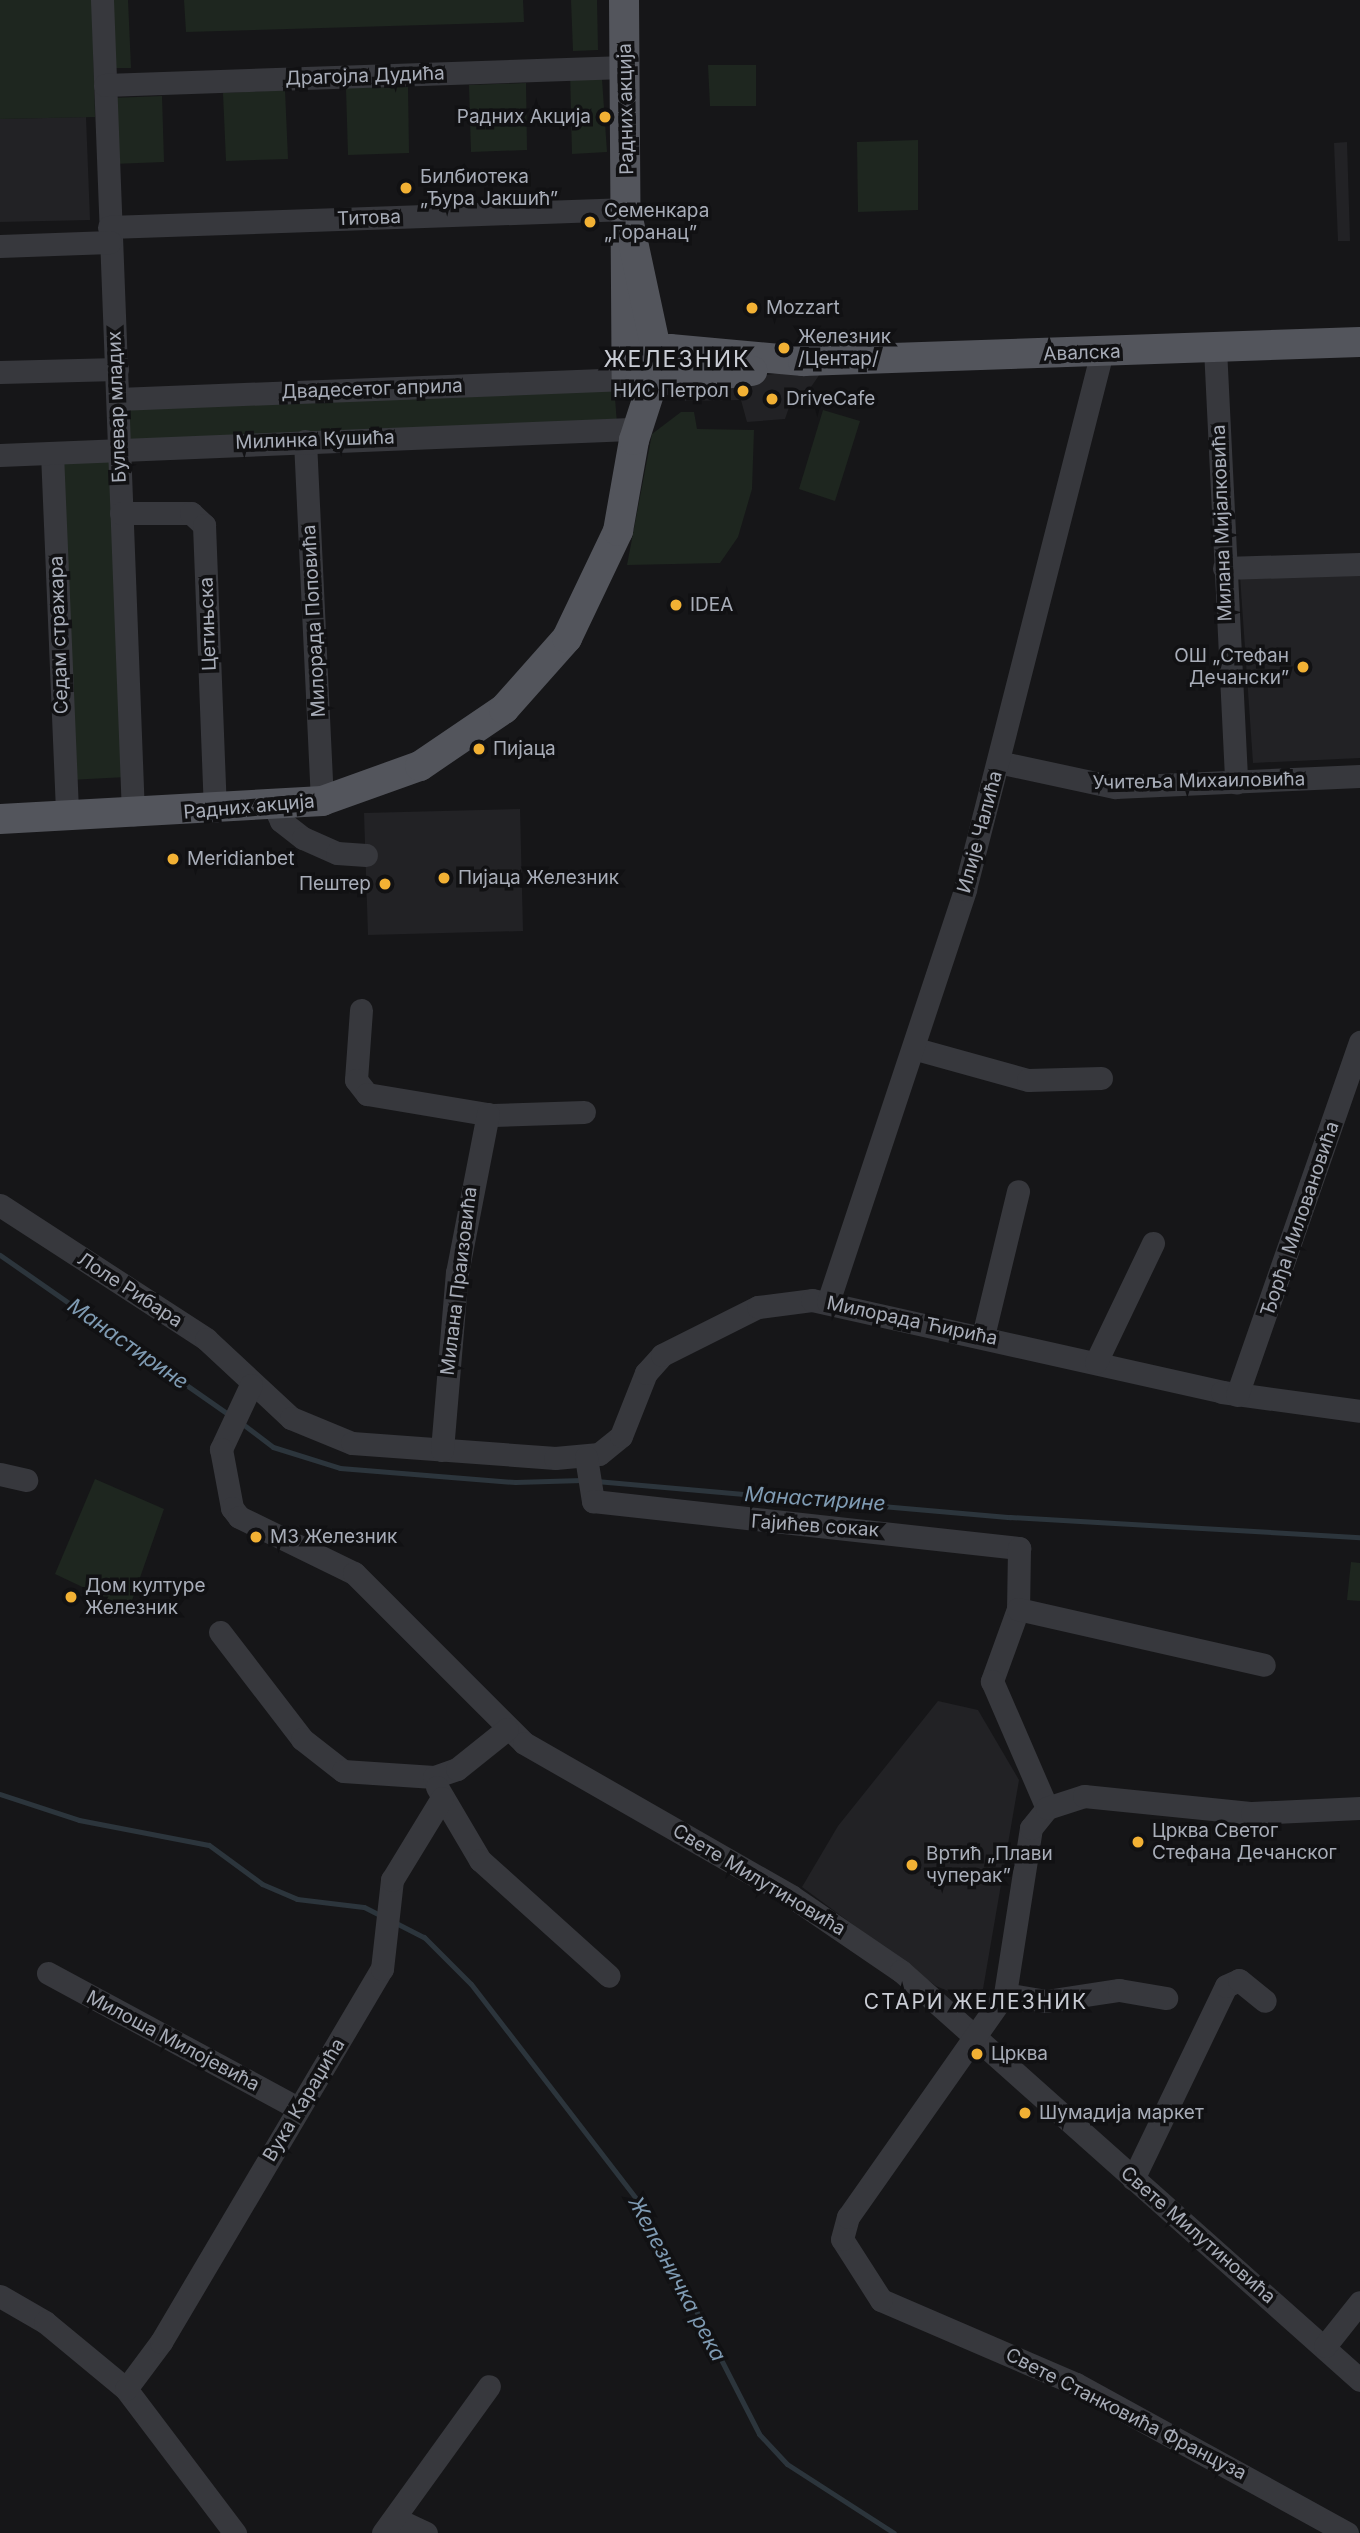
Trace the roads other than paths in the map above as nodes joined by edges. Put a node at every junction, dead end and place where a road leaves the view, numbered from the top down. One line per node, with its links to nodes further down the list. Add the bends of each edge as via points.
1 (102, 0): 4 (street, Булевар младих)
2 (624, 0): 3 (main road, Радних акција)
3 (625, 67): 4 (street, Драгојла Дудића); 5 (main road, Радних акција)
4 (105, 85): 6 (street, Булевар младих)
5 (628, 213): 6 (street, Титова); 8 (main road, Радних акција); 17 (main road, Радних акција, via 623,253)
6 (110, 235): 7 (street, Титова); 15 (street, Булевар младих)
7 (0, 246)
8 (646, 280): 11 (main road, Радних акција); 13 (main road, via 671,327)
9 (1360, 342): 10 (main road, Авалска)
10 (1215, 348): 12 (main road, Авалска); 26 (street, Милана Мијалковића)
11 (658, 352): 13 (main road, Авалска); 17 (main road)
12 (1102, 352): 14 (main road, Авалска); 27 (street, Илије Чалића)
13 (723, 354): 14 (main road, Авалска)
14 (803, 361): 17 (main road, Авалска)
15 (117, 369): 16 (street); 18 (street, Булевар младих)
16 (0, 372)
17 (636, 380): 18 (street, Двадесетог априла); 19 (main road, Радних акција)
18 (118, 399): 21 (street, Булевар младих)
19 (632, 435): 20 (street, Милинка Кушића); 30 (main road, Радних акција, via 609,556 567,638 540,672 495,717 438,756 385,783)
20 (305, 440): 21 (street, Милинка Кушића); 30 (street, Милорада Поповића)
21 (119, 449): 22 (street, Милинка Кушића); 24 (street, Булевар младих)
22 (52, 453): 23 (street, Милинка Кушића); 34 (street, Седам стражара)
23 (0, 455)
24 (121, 513): 32 (street, Цетињска, via 191,513 204,525); 33 (street, Булевар младих)
25 (1360, 564): 26 (street)
26 (1224, 568): 29 (street, Милана Мијалковића)
27 (998, 762): 29 (street, Учитеља Михаиловића, via 1097,786); 39 (street, Илије Чалића)
28 (1360, 776): 29 (street, Учитеља Михаиловића)
29 (1236, 782)
30 (322, 801): 31 (main road, Радних акција)
31 (275, 808): 32 (main road, Радних акција); 36 (street, via 281,821 303,838 337,853)
32 (215, 811): 33 (main road, Радних акција)
33 (133, 814): 34 (main road, Радних акција)
34 (66, 817): 35 (main road, Радних акција)
35 (0, 820)
36 (366, 855)
37 (361, 1010): 42 (street, via 356,1080 363,1092)
38 (1360, 1042): 50 (street, Ђорђа Миловановића)
39 (916, 1049): 40 (street, via 1028,1080); 46 (street, Илије Чалића)
40 (1101, 1078)
41 (584, 1112): 42 (street)
42 (488, 1114): 52 (street, Милана Праизовића, via 457,1273)
43 (1018, 1191): 47 (street)
44 (0, 1205): 49 (street, Лоле Рибара, via 205,1339)
45 (1153, 1243): 48 (street)
46 (828, 1302): 47 (street, Милорада Ћирића); 53 (street, Милорада Ћирића, via 758,1307 672,1348 646,1373 621,1436)
47 (983, 1336): 48 (street, Милорада Ћирића)
48 (1096, 1362): 50 (street, Милорада Ћирића)
49 (251, 1385): 52 (street, via 328,1438); 59 (street, Свете Милутиновића, via 226,1428 226,1482 239,1517 359,1577)
50 (1237, 1395): 51 (street, Милорада Ћирића)
51 (1360, 1411)
52 (442, 1450): 53 (street)
53 (587, 1463): 56 (street, Гајићев сокак, via 593,1501 663,1505 765,1525 1014,1547 1022,1558)
54 (0, 1474): 55 (street)
55 (26, 1480)
56 (1018, 1609): 58 (street); 61 (street, Гајићев сокак, via 992,1681)
57 (220, 1632): 60 (street, via 302,1739 333,1765 355,1775)
58 (1264, 1665)
59 (507, 1729): 60 (street); 68 (street, Свете Милутиновића, via 832,1921)
60 (438, 1788): 64 (street, via 480,1860); 69 (street, Вука Караџића, via 390,1889 390,1940 382,1969)
61 (1047, 1808): 62 (street, via 1084,1796 1252,1814); 65 (street, via 1031,1828)
62 (1360, 1808)
63 (48, 1973): 69 (street, Милоша Милојевића)
64 (609, 1976)
65 (1005, 1994): 66 (street, via 1046,2001 1119,1990); 68 (street, Свете Станковића Француза)
66 (1166, 1998)
67 (1265, 2001): 70 (street, via 1239,1980 1226,1986)
68 (975, 2037): 70 (street, Свете Милутиновића); 78 (street, Свете Станковића Француза, via 843,2228 848,2254 867,2286 907,2313 1076,2384)
69 (298, 2108): 76 (street, Вука Караџића, via 161,2342)
70 (1133, 2179): 73 (street, Свете Милутиновића)
71 (0, 2296): 76 (street, via 45,2322)
72 (1360, 2302): 73 (street)
73 (1325, 2346): 74 (street, Свете Милутиновића)
74 (1360, 2379)
75 (489, 2386): 77 (street)
76 (126, 2389): 79 (street)
77 (390, 2526): 80 (street)
78 (1340, 2531)
79 (235, 2533)
80 (426, 2533)

